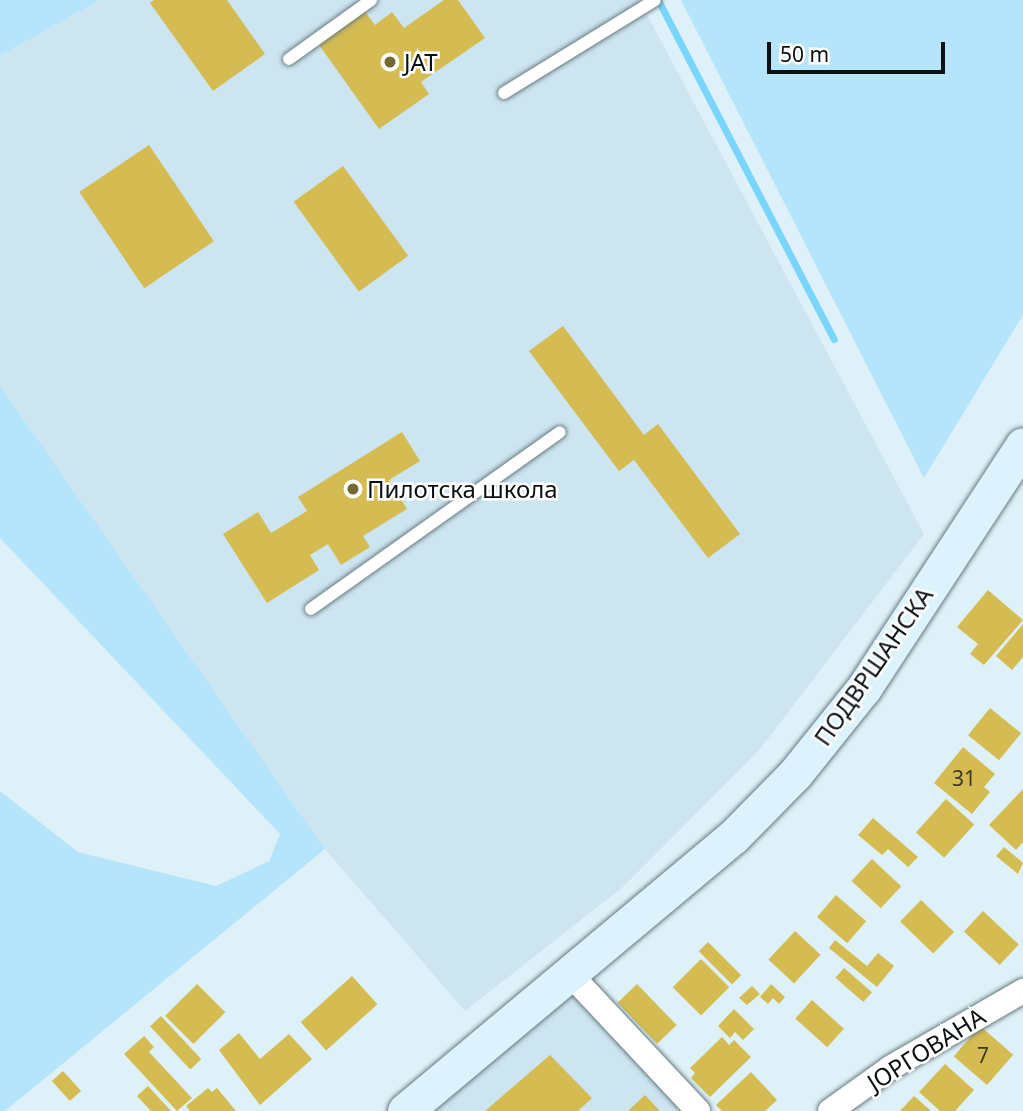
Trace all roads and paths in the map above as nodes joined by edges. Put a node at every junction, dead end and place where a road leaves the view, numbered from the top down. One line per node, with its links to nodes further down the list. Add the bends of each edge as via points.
1 (371, 0): 3 (lane)
2 (654, 0): 4 (lane)
3 (289, 59)
4 (504, 93)
5 (560, 432): 7 (lane)
6 (1023, 445): 8 (street, ПОДВРШАНСКА, via 864,688 796,774 733,837)
7 (310, 609)
8 (569, 972): 10 (street, ПОДВРШАНСКА); 11 (street)
9 (1023, 991): 12 (street, ЈОРГОВАНА, via 890,1068)
10 (405, 1111)
11 (698, 1111)
12 (830, 1111)

